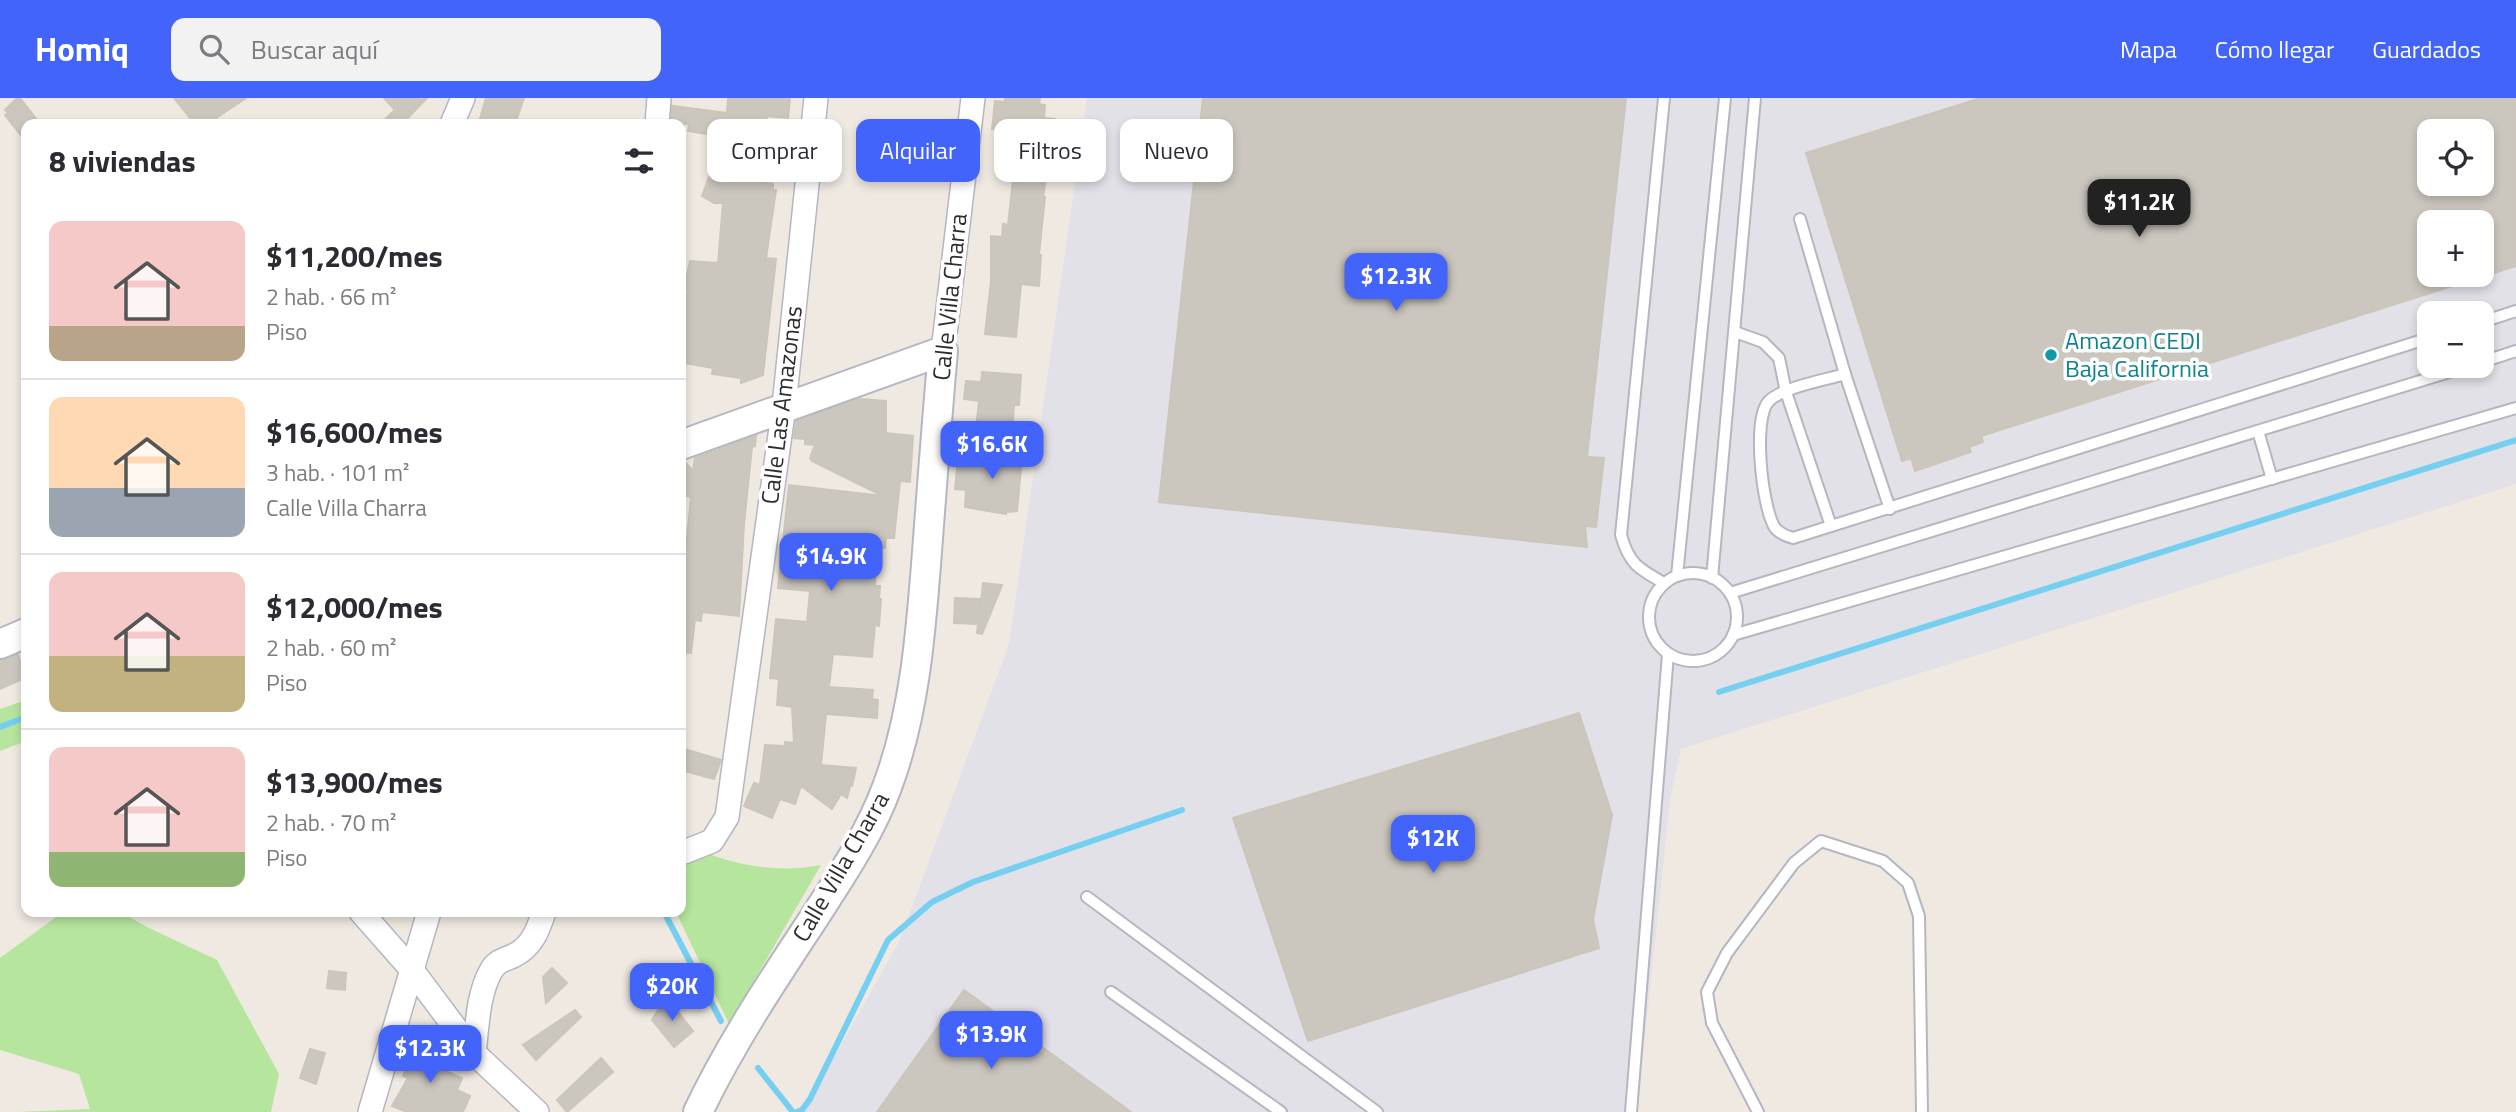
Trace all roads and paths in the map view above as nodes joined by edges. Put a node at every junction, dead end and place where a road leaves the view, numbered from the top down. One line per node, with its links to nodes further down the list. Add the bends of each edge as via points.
1 (463, 98): 8 (street)
2 (659, 98): 9 (street)
3 (816, 98): 21 (street, Calle Las Amazonas)
4 (973, 98): 15 (street, Calle Villa Charra)
5 (1664, 98): 30 (lane, via 1621,535 1627,556)
6 (1725, 98): 28 (lane)
7 (1755, 98): 13 (lane)
8 (454, 119)
9 (657, 119)
10 (1800, 219): 18 (lane)
11 (2516, 311): 12 (lane)
12 (2494, 318)
13 (1735, 332): 20 (lane, via 1763,342 1779,358); 29 (lane)
14 (2417, 342): 26 (lane)
15 (943, 351): 21 (street); 46 (street, Calle Villa Charra, via 922,617 900,747 887,789 831,892 720,1066)
16 (2516, 351): 17 (lane)
17 (2494, 358)
18 (1846, 374): 20 (lane); 26 (lane)
19 (2430, 378): 23 (lane)
20 (1786, 392): 27 (lane); 27 (lane, via 1763,408 1759,468 1773,526 1793,538)
21 (784, 407): 24 (street); 36 (street, Calle Las Amazonas, via 727,817 712,841)
22 (2516, 408): 25 (lane)
23 (2258, 431): 25 (lane); 31 (lane)
24 (686, 442)
25 (2272, 479): 33 (lane)
26 (1890, 509): 27 (lane)
27 (1831, 526)
28 (1677, 576): 29 (lane, via 1689,573); 30 (lane)
29 (1712, 578): 31 (lane)
30 (1664, 583): 35 (lane, via 1652,600 1649,624 1652,636)
31 (1730, 593): 33 (lane, via 1737,614)
32 (21, 635): 34 (street)
33 (1733, 635): 35 (lane, via 1719,652 1699,661)
34 (0, 644)
35 (1668, 654): 49 (lane)
36 (686, 849)
37 (1087, 897): 48 (lane)
38 (365, 917): 41 (street)
39 (428, 917): 41 (street)
40 (542, 917): 43 (street, via 535,937 491,971 479,1008)
41 (412, 970): 43 (street); 44 (street)
42 (1111, 992): 47 (lane)
43 (474, 1053): 45 (street)
44 (370, 1112)
45 (536, 1112)
46 (698, 1112)
47 (1281, 1112)
48 (1377, 1112)
49 (1631, 1112)
50 (1758, 1112): 51 (lane, via 1712,1023 1707,992 1727,953 1794,863 1821,841 1883,861 1908,883 1919,916)
51 (1922, 1112)

